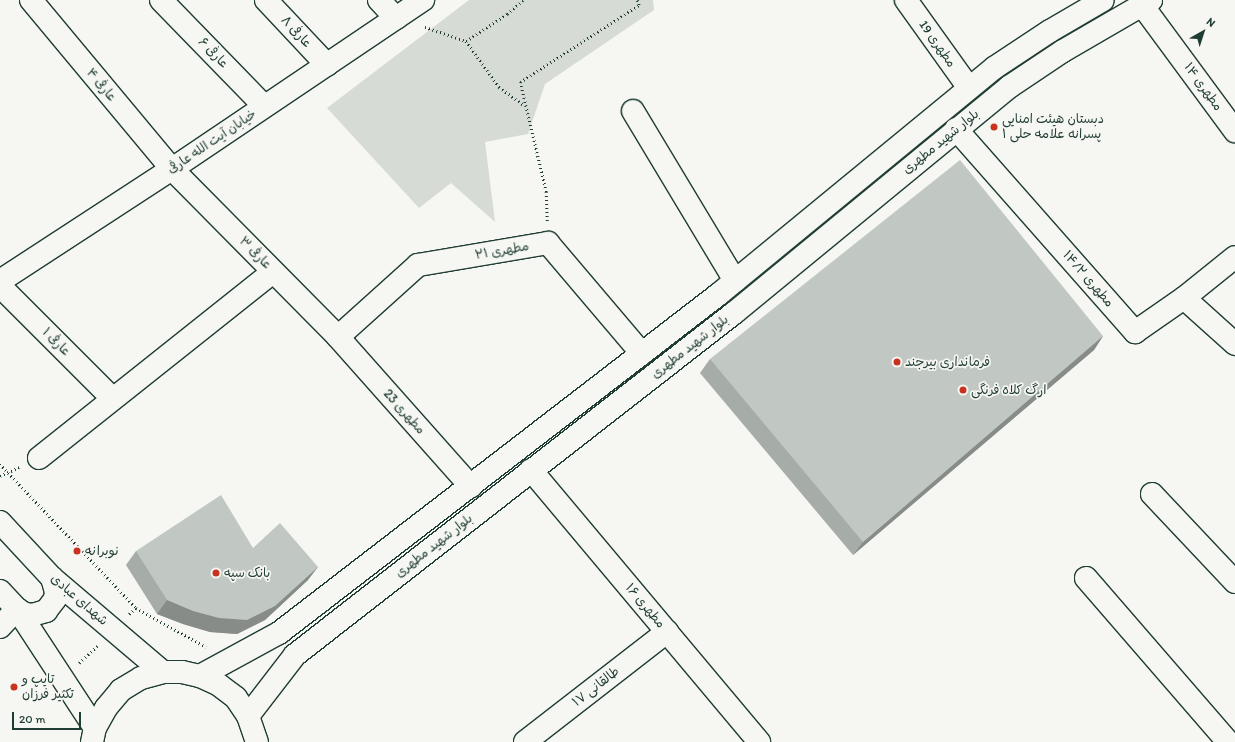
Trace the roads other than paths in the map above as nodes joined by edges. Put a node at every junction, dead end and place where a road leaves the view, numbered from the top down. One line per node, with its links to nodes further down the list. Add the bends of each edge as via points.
1 (162, 0): 12 (street, عارفی ۶)
2 (266, 0): 10 (street, عارفی ۸)
3 (379, 0): 9 (street)
4 (423, 0): 9 (street, خیابان آیت الله عارفی)
5 (906, 0): 11 (street, مطهری 19)
6 (34, 1): 16 (street, عارفی ۴)
7 (1095, 2): 11 (street, بلوار شهید مطهری)
8 (1146, 2): 14 (street, مطهری ۱۴); 15 (street, بلوار شهید مطهری, via 1063,51 1009,87)
9 (396, 18): 10 (street, خیابان آیت الله عارفی)
10 (327, 64): 12 (street, خیابان آیت الله عارفی)
11 (968, 88): 20 (street, بلوار شهید مطهری)
12 (264, 106): 16 (street, خیابان آیت الله عارفی)
13 (633, 111): 20 (street)
14 (1232, 120)
15 (956, 129): 22 (street, مطهری ۱۴/۲, via 1136,332); 28 (street, بلوار شهید مطهری, via 734,313)
16 (172, 169): 18 (street, عارفی ۳); 19 (street, خیابان آیت الله عارفی)
17 (1235, 258): 22 (street)
18 (273, 272): 23 (street, عارفی ۳); 26 (street)
19 (0, 281)
20 (735, 281): 25 (street, بلوار شهید مطهری)
21 (0, 286): 26 (street, عارفی ۱)
22 (1184, 298): 24 (street)
23 (338, 337): 25 (street, مطهری ۲۱, via 418,265 548,243); 29 (street, مطهری 23)
24 (1235, 344)
25 (642, 354): 29 (street, بلوار شهید مطهری)
26 (112, 398): 27 (street)
27 (39, 458)
28 (531, 470): 38 (street, مطهری ۱۶); 41 (street, بلوار شهید مطهری, via 295,654)
29 (471, 487): 40 (street, بلوار شهید مطهری, via 279,633)
30 (1152, 494): 34 (street)
31 (0, 522): 32 (street, شهدای عبادی)
32 (52, 578): 36 (street, via 56,592 55,600 46,611 32,615 25,614); 39 (street, شهدای عبادی)
33 (1086, 578): 46 (street)
34 (1235, 582)
35 (0, 591): 36 (street)
36 (17, 608): 37 (street); 42 (street)
37 (0, 627)
38 (667, 632): 44 (street, طالقانی ۱۷); 45 (street, مطهری ۱۶)
39 (163, 672): 40 (street, via 182,672); 42 (street, via 141,678 121,690 106,708)
40 (200, 676): 41 (street, via 219,685 236,698)
41 (248, 716): 43 (street)
42 (94, 735)
43 (257, 742)
44 (525, 742)
45 (760, 742)
46 (1228, 742)

